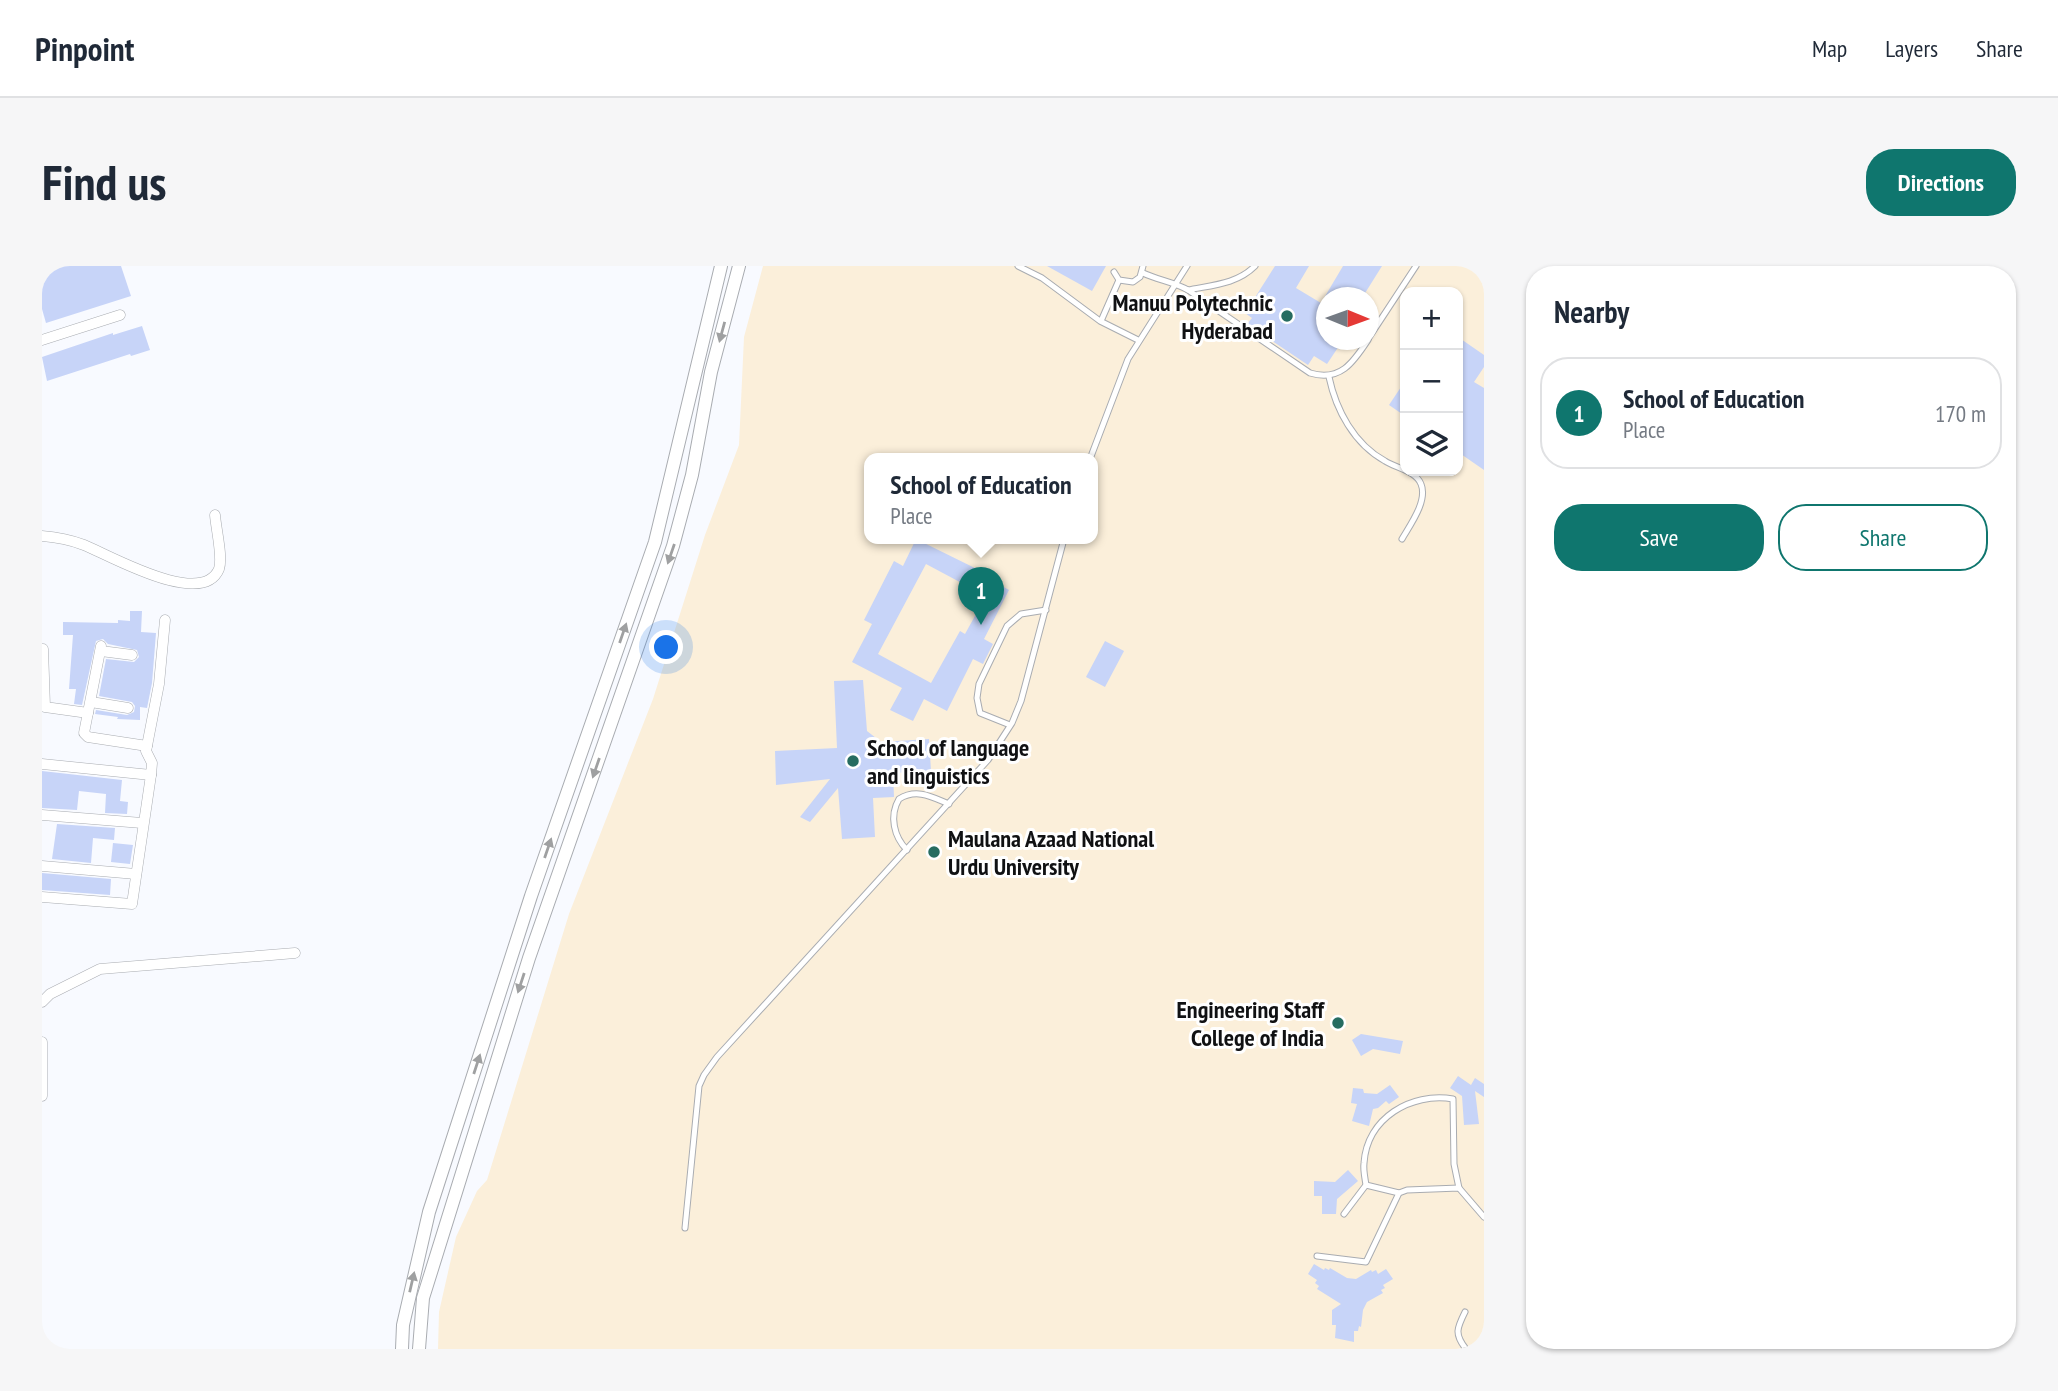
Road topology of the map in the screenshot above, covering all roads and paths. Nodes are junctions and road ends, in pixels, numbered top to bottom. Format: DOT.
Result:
graph roads {
  1 [pos="721,266"];
  2 [pos="739,266"];
  3 [pos="1018,266"];
  4 [pos="1187,266"];
  5 [pos="1255,266"];
  6 [pos="1416,266"];
  7 [pos="1143,270"];
  8 [pos="1114,272"];
  9 [pos="1119,280"];
  10 [pos="1176,283"];
  11 [pos="1188,290"];
  12 [pos="120,315"];
  13 [pos="1101,321"];
  14 [pos="1379,322"];
  15 [pos="42,340"];
  16 [pos="1138,340"];
  17 [pos="1361,350"];
  18 [pos="1329,377"];
  19 [pos="1092,453"];
  20 [pos="215,515"];
  21 [pos="42,536"];
  22 [pos="1402,539"];
  23 [pos="1064,544"];
  24 [pos="1046,610"];
  25 [pos="165,620"];
  26 [pos="43,649"];
  27 [pos="132,655"];
  28 [pos="91,702"];
  29 [pos="128,708"];
  30 [pos="88,713"];
  31 [pos="1010,725"];
  32 [pos="147,746"];
  33 [pos="42,764"];
  34 [pos="150,775"];
  35 [pos="949,804"];
  36 [pos="42,815"];
  37 [pos="142,823"];
  38 [pos="907,850"];
  39 [pos="42,866"];
  40 [pos="136,874"];
  41 [pos="42,897"];
  42 [pos="295,953"];
  43 [pos="42,1002"];
  44 [pos="42,1042"];
  45 [pos="42,1097"];
  46 [pos="1366,1185"];
  47 [pos="1459,1188"];
  48 [pos="1399,1193"];
  49 [pos="1344,1214"];
  50 [pos="1484,1217"];
  51 [pos="685,1228"];
  52 [pos="1317,1256"];
  53 [pos="1465,1312"];
  54 [pos="402,1349"];
  55 [pos="419,1349"];
  56 [pos="1466,1349"];
  54 -- 1 [label="street, one-way"];
  2 -- 55 [label="street, one-way"];
  3 -- 13 [label="lane"];
  4 -- 10 [label="lane"];
  5 -- 11 [label="lane"];
  6 -- 14 [label="lane"];
  7 -- 9 [label="lane"];
  7 -- 10 [label="lane"];
  8 -- 9 [label="lane"];
  9 -- 13 [label="lane"];
  10 -- 11 [label="lane"];
  10 -- 16 [label="lane"];
  11 -- 18 [label="lane"];
  12 -- 15 [label="street"];
  13 -- 16 [label="lane"];
  16 -- 19 [label="lane"];
  17 -- 18 [label="lane"];
  18 -- 22 [label="lane"];
  20 -- 21 [label="street"];
  23 -- 24 [label="lane"];
  24 -- 31 [label="lane"];
  24 -- 31 [label="lane"];
  25 -- 32 [label="street"];
  26 -- 30 [label="street"];
  27 -- 28 [label="street"];
  28 -- 29 [label="street"];
  28 -- 30 [label="street"];
  30 -- 32 [label="street"];
  31 -- 35 [label="lane"];
  32 -- 34 [label="street"];
  33 -- 34 [label="street"];
  34 -- 37 [label="street"];
  35 -- 38 [label="lane"];
  35 -- 38 [label="lane"];
  36 -- 37 [label="street"];
  37 -- 40 [label="street"];
  38 -- 51 [label="lane"];
  39 -- 40 [label="street"];
  40 -- 41 [label="street"];
  42 -- 43 [label="street"];
  44 -- 45 [label="street"];
  46 -- 47 [label="lane"];
  46 -- 48 [label="lane"];
  46 -- 49 [label="lane"];
  47 -- 48 [label="lane"];
  47 -- 50 [label="lane"];
  48 -- 52 [label="lane"];
  53 -- 56 [label="lane"];
}
